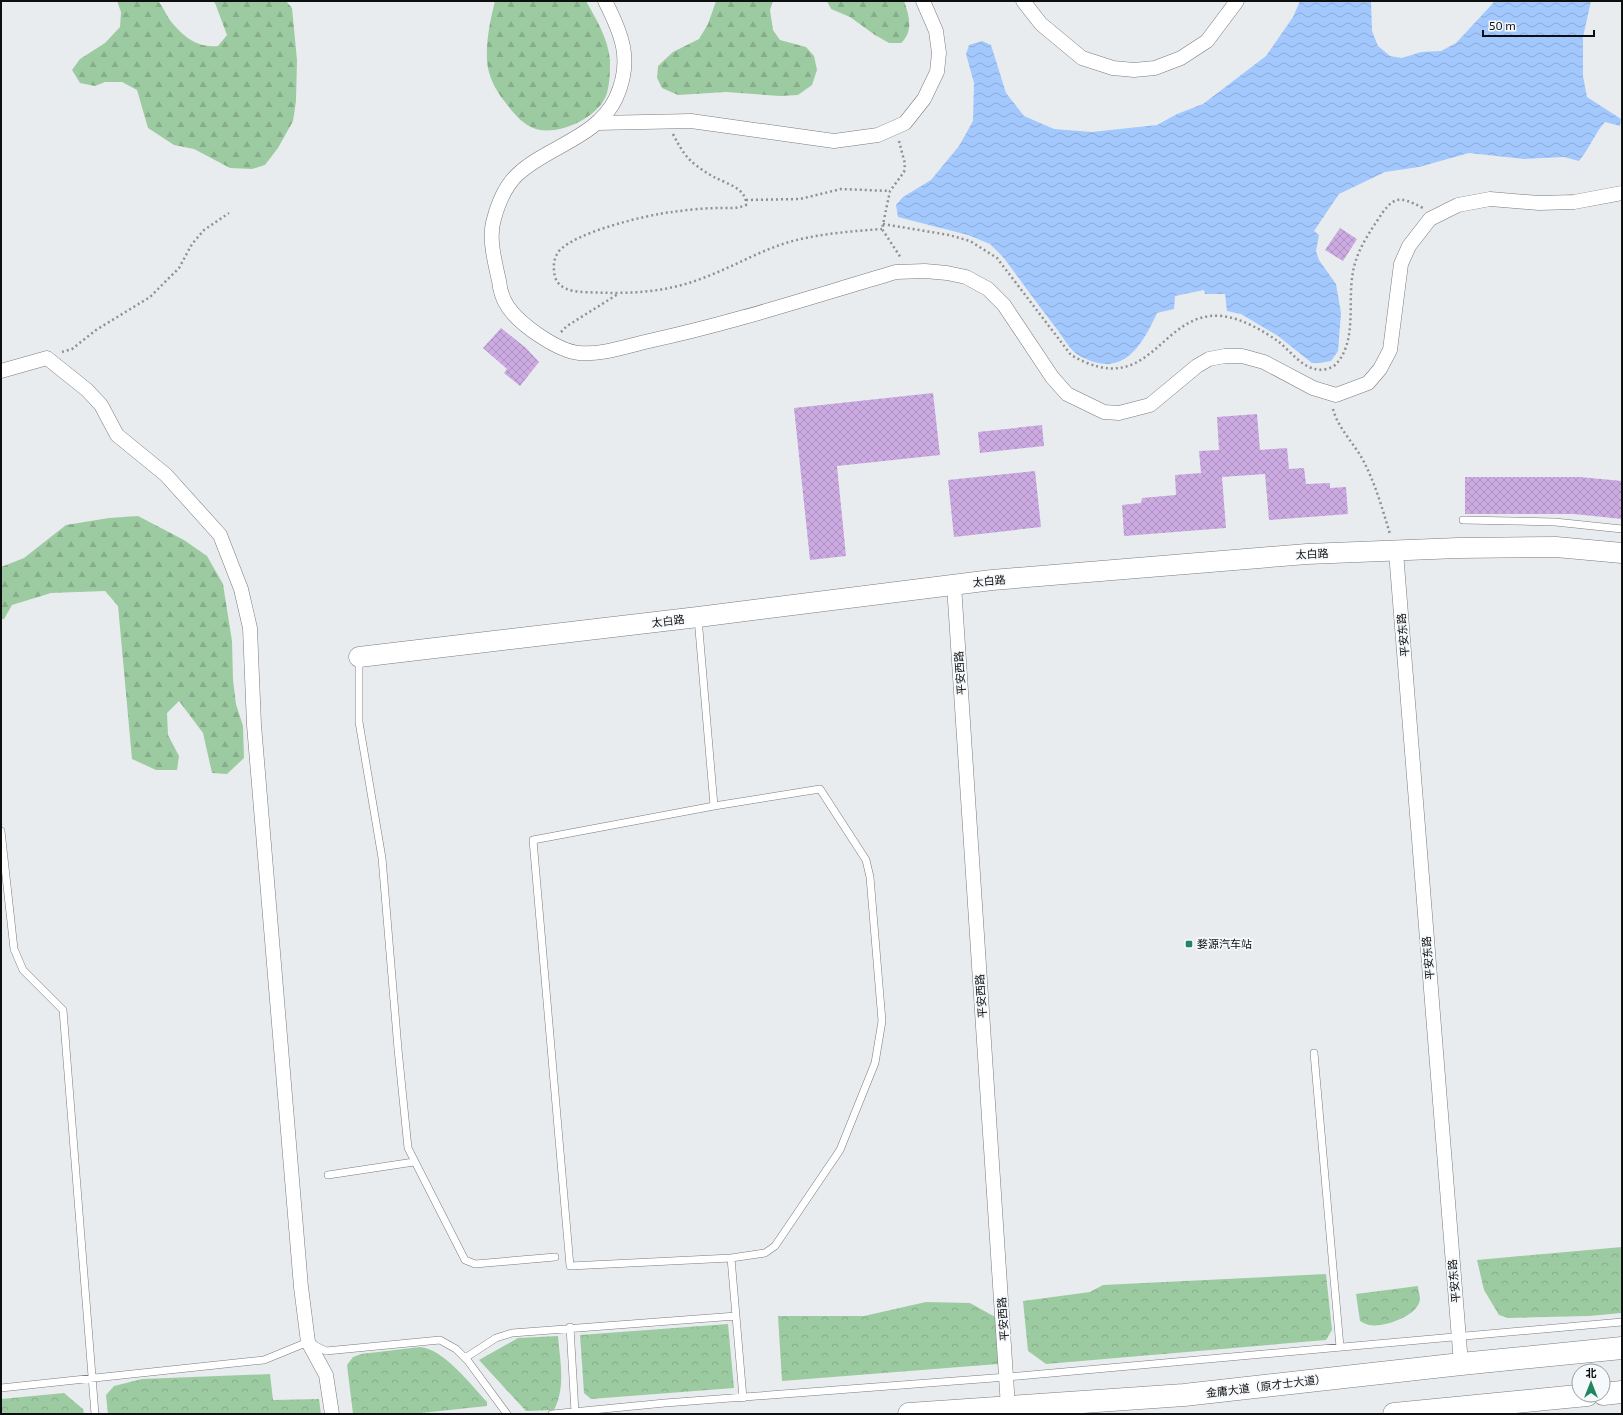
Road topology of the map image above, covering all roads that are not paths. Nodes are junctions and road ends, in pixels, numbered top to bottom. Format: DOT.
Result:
graph roads {
  1 [pos="605,1"];
  2 [pos="923,1"];
  3 [pos="1023,1"];
  4 [pos="1237,1"];
  5 [pos="597,123"];
  6 [pos="1622,194"];
  7 [pos="1,371"];
  8 [pos="1463,520"];
  9 [pos="1622,529"];
  10 [pos="1396,552"];
  11 [pos="1622,553"];
  12 [pos="954,585"];
  13 [pos="698,617"];
  14 [pos="360,657"];
  15 [pos="714,806"];
  16 [pos="1,831"];
  17 [pos="1314,1053"];
  18 [pos="414,1162"];
  19 [pos="328,1175"];
  20 [pos="555,1257"];
  21 [pos="731,1258"];
  22 [pos="736,1316"];
  23 [pos="1622,1322"];
  24 [pos="570,1327"];
  25 [pos="1458,1336"];
  26 [pos="308,1342"];
  27 [pos="1340,1347"];
  28 [pos="1622,1348"];
  29 [pos="465,1358"];
  30 [pos="1461,1364"];
  31 [pos="1006,1377"];
  32 [pos="93,1379"];
  33 [pos="1,1388"];
  34 [pos="1622,1392"];
  35 [pos="1611,1393"];
  36 [pos="743,1398"];
  37 [pos="1571,1398"];
  38 [pos="1008,1407"];
  39 [pos="1522,1408"];
  40 [pos="575,1412"];
  41 [pos="95,1414"];
  42 [pos="332,1414"];
  43 [pos="507,1414"];
  44 [pos="552,1414"];
  45 [pos="909,1414"];
  46 [pos="1394,1414"];
  1 -- 5 [label="street"];
  2 -- 5 [label="street"];
  3 -- 4 [label="street"];
  5 -- 6 [label="street"];
  7 -- 26 [label="street"];
  8 -- 9 [label="lane"];
  10 -- 11 [label="street, 太白路"];
  10 -- 12 [label="street, 太白路"];
  10 -- 25 [label="street, 平安东路"];
  12 -- 13 [label="street, 太白路"];
  12 -- 31 [label="street, 平安西路"];
  13 -- 14 [label="street, 太白路"];
  13 -- 15 [label="lane"];
  14 -- 18 [label="lane"];
  15 -- 21 [label="lane"];
  15 -- 21 [label="lane"];
  16 -- 32 [label="lane"];
  17 -- 27 [label="lane"];
  18 -- 19 [label="lane"];
  18 -- 20 [label="lane"];
  21 -- 22 [label="lane"];
  22 -- 24 [label="lane"];
  22 -- 36 [label="lane"];
  23 -- 25 [label="lane"];
  24 -- 29 [label="lane"];
  24 -- 40 [label="lane"];
  25 -- 27 [label="lane"];
  25 -- 30 [label="street, 平安东路"];
  26 -- 29 [label="lane"];
  26 -- 32 [label="lane"];
  26 -- 42 [label="street"];
  27 -- 31 [label="lane"];
  28 -- 30 [label="main road, 金庸大道（原才士大道）"];
  29 -- 43 [label="lane"];
  30 -- 38 [label="main road, 金庸大道（原才士大道）"];
  31 -- 36 [label="lane"];
  31 -- 38 [label="street, 平安西路"];
  32 -- 33 [label="lane"];
  32 -- 41 [label="lane"];
  34 -- 35 [label="main road"];
  36 -- 40 [label="lane"];
  37 -- 39 [label="main road"];
  38 -- 45 [label="main road, 金庸大道（原才士大道）"];
  39 -- 46 [label="main road"];
  40 -- 44 [label="lane"];
}
